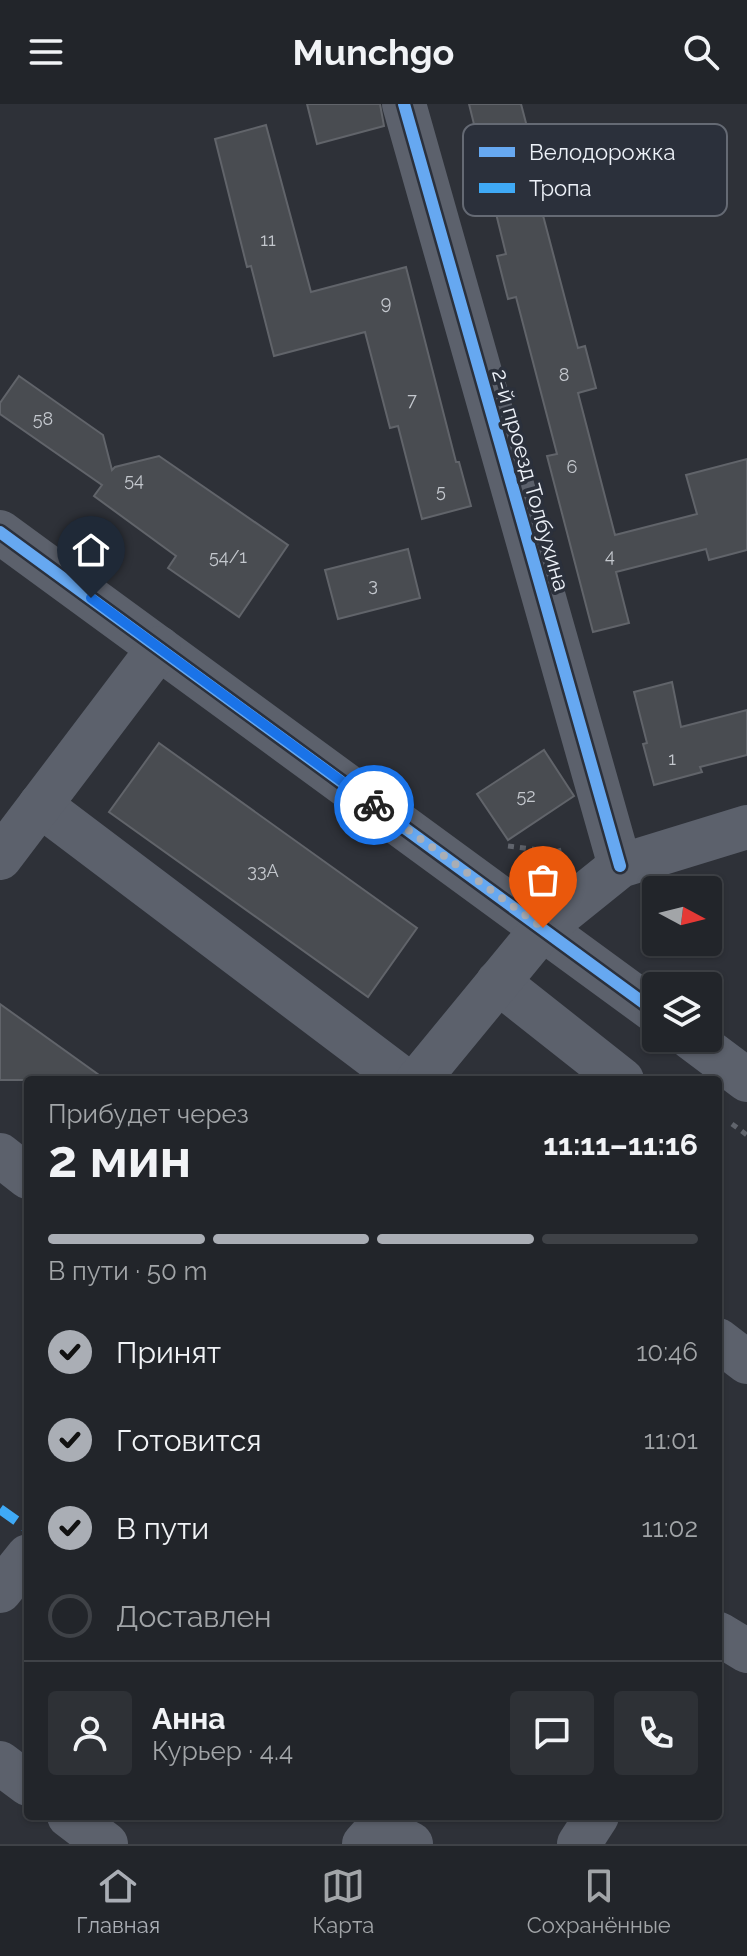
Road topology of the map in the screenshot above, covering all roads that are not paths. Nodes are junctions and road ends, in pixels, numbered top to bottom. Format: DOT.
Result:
graph roads {
  1 [pos="404,104"];
  2 [pos="0,532"];
  3 [pos="159,648"];
  4 [pos="40,805"];
  5 [pos="747,827"];
  6 [pos="0,858"];
  7 [pos="620,866"];
  8 [pos="543,928"];
  9 [pos="498,982"];
  10 [pos="642,1002"];
  11 [pos="710,1052"];
  12 [pos="399,1076"];
  13 [pos="421,1076"];
  14 [pos="617,1076"];
  15 [pos="747,1080"];
  16 [pos="0,1155"];
  17 [pos="24,1174"];
  18 [pos="722,1343"];
  19 [pos="747,1362"];
  20 [pos="24,1561"];
  21 [pos="0,1591"];
  22 [pos="722,1636"];
  23 [pos="747,1651"];
  24 [pos="0,1763"];
  25 [pos="24,1781"];
  26 [pos="74,1820"];
  27 [pos="594,1820"];
  28 [pos="106,1844"];
  29 [pos="364,1844"];
  30 [pos="411,1844"];
  31 [pos="579,1844"];
  1 -- 7 [label="street, 2-й проезд Толбухина"];
  2 -- 3 [label="street"];
  3 -- 4 [label="street"];
  3 -- 8 [label="street"];
  4 -- 6 [label="street"];
  4 -- 12 [label="street"];
  5 -- 7 [label="street"];
  7 -- 8 [label="street"];
  8 -- 9 [label="street"];
  8 -- 10 [label="street"];
  9 -- 13 [label="street"];
  9 -- 14 [label="street"];
  11 -- 15 [label="street"];
  16 -- 17 [label="street"];
  18 -- 19 [label="street"];
  20 -- 21 [label="street"];
  22 -- 23 [label="street"];
  24 -- 25 [label="street"];
  26 -- 28 [label="street"];
  27 -- 31 [label="street"];
  29 -- 30 [label="street"];
}
